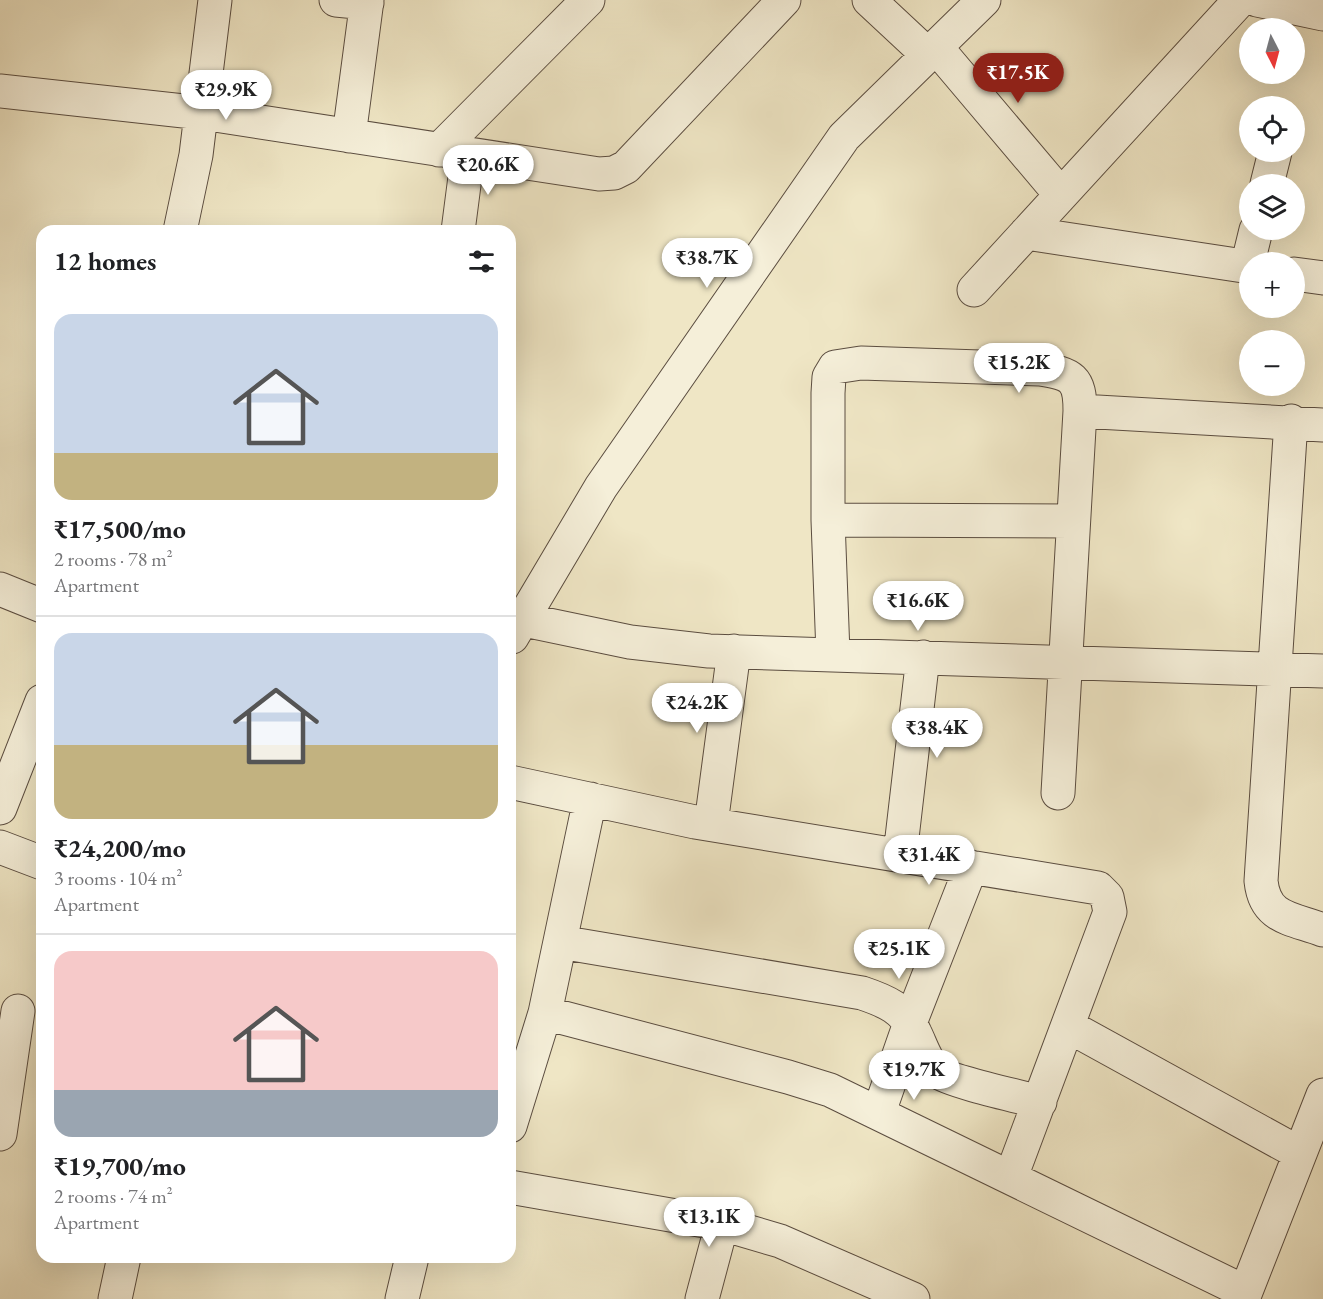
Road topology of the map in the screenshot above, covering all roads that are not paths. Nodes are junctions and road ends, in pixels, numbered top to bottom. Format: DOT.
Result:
graph roads {
  1 [pos="215,0"];
  2 [pos="588,0"];
  3 [pos="784,0"];
  4 [pos="869,0"];
  5 [pos="984,0"];
  6 [pos="1240,0"];
  7 [pos="1257,0"];
  8 [pos="357,1"];
  9 [pos="1323,14"];
  10 [pos="932,51"];
  11 [pos="0,90"];
  12 [pos="202,113"];
  13 [pos="349,136"];
  14 [pos="453,152"];
  15 [pos="1061,195"];
  16 [pos="181,225"];
  17 [pos="458,225"];
  18 [pos="1026,233"];
  19 [pos="1239,266"];
  20 [pos="1305,276"];
  21 [pos="1323,278"];
  22 [pos="974,290"];
  23 [pos="1080,411"];
  24 [pos="1291,422"];
  25 [pos="1323,425"];
  26 [pos="828,520"];
  27 [pos="1072,521"];
  28 [pos="0,589"];
  29 [pos="36,604"];
  30 [pos="516,623"];
  31 [pos="516,626"];
  32 [pos="734,651"];
  33 [pos="833,654"];
  34 [pos="923,657"];
  35 [pos="1067,662"];
  36 [pos="1276,669"];
  37 [pos="1323,671"];
  38 [pos="36,716"];
  39 [pos="516,783"];
  40 [pos="1058,793"];
  41 [pos="590,799"];
  42 [pos="0,808"];
  43 [pos="711,824"];
  44 [pos="0,847"];
  45 [pos="900,855"];
  46 [pos="36,861"];
  47 [pos="971,867"];
  48 [pos="1323,930"];
  49 [pos="560,942"];
  50 [pos="20,1011"];
  51 [pos="545,1013"];
  52 [pos="910,1023"];
  53 [pos="1068,1026"];
  54 [pos="1323,1095"];
  55 [pos="1040,1102"];
  56 [pos="516,1107"];
  57 [pos="879,1112"];
  58 [pos="0,1134"];
  59 [pos="1299,1153"];
  60 [pos="1011,1177"];
  61 [pos="516,1187"];
  62 [pos="722,1224"];
  63 [pos="124,1263"];
  64 [pos="411,1263"];
  65 [pos="1244,1296"];
  66 [pos="121,1298"];
  67 [pos="402,1299"];
  68 [pos="702,1299"];
  69 [pos="913,1299"];
  1 -- 12 [label="street"];
  2 -- 14 [label="street"];
  3 -- 14 [label="street"];
  4 -- 10 [label="street"];
  5 -- 10 [label="street"];
  6 -- 15 [label="street"];
  7 -- 9 [label="street"];
  8 -- 13 [label="street"];
  10 -- 15 [label="street"];
  10 -- 30 [label="street"];
  11 -- 12 [label="street"];
  12 -- 13 [label="street"];
  12 -- 16 [label="street"];
  13 -- 14 [label="street"];
  14 -- 17 [label="street"];
  15 -- 18 [label="street"];
  18 -- 19 [label="street"];
  18 -- 22 [label="street"];
  20 -- 21 [label="street"];
  23 -- 24 [label="street"];
  23 -- 26 [label="street"];
  23 -- 27 [label="street"];
  24 -- 25 [label="street"];
  24 -- 36 [label="street"];
  26 -- 27 [label="street"];
  26 -- 33 [label="street"];
  27 -- 35 [label="street"];
  28 -- 29 [label="street"];
  31 -- 32 [label="street"];
  32 -- 33 [label="street"];
  32 -- 43 [label="street"];
  33 -- 34 [label="street"];
  34 -- 35 [label="street"];
  34 -- 45 [label="street"];
  35 -- 36 [label="street"];
  35 -- 40 [label="street"];
  36 -- 37 [label="street"];
  36 -- 48 [label="street"];
  38 -- 42 [label="street"];
  39 -- 41 [label="street"];
  41 -- 43 [label="street"];
  41 -- 49 [label="street"];
  43 -- 45 [label="street"];
  44 -- 46 [label="street"];
  45 -- 47 [label="street"];
  47 -- 52 [label="street"];
  47 -- 53 [label="street"];
  49 -- 51 [label="street"];
  49 -- 52 [label="street"];
  50 -- 58 [label="street"];
  51 -- 56 [label="street"];
  51 -- 57 [label="street"];
  52 -- 55 [label="street"];
  52 -- 57 [label="street"];
  53 -- 55 [label="street"];
  53 -- 59 [label="street"];
  54 -- 59 [label="street"];
  55 -- 60 [label="street"];
  57 -- 60 [label="street"];
  59 -- 65 [label="street"];
  60 -- 65 [label="street"];
  61 -- 62 [label="street"];
  62 -- 68 [label="street"];
  62 -- 69 [label="street"];
  63 -- 66 [label="street"];
  64 -- 67 [label="street"];
}
